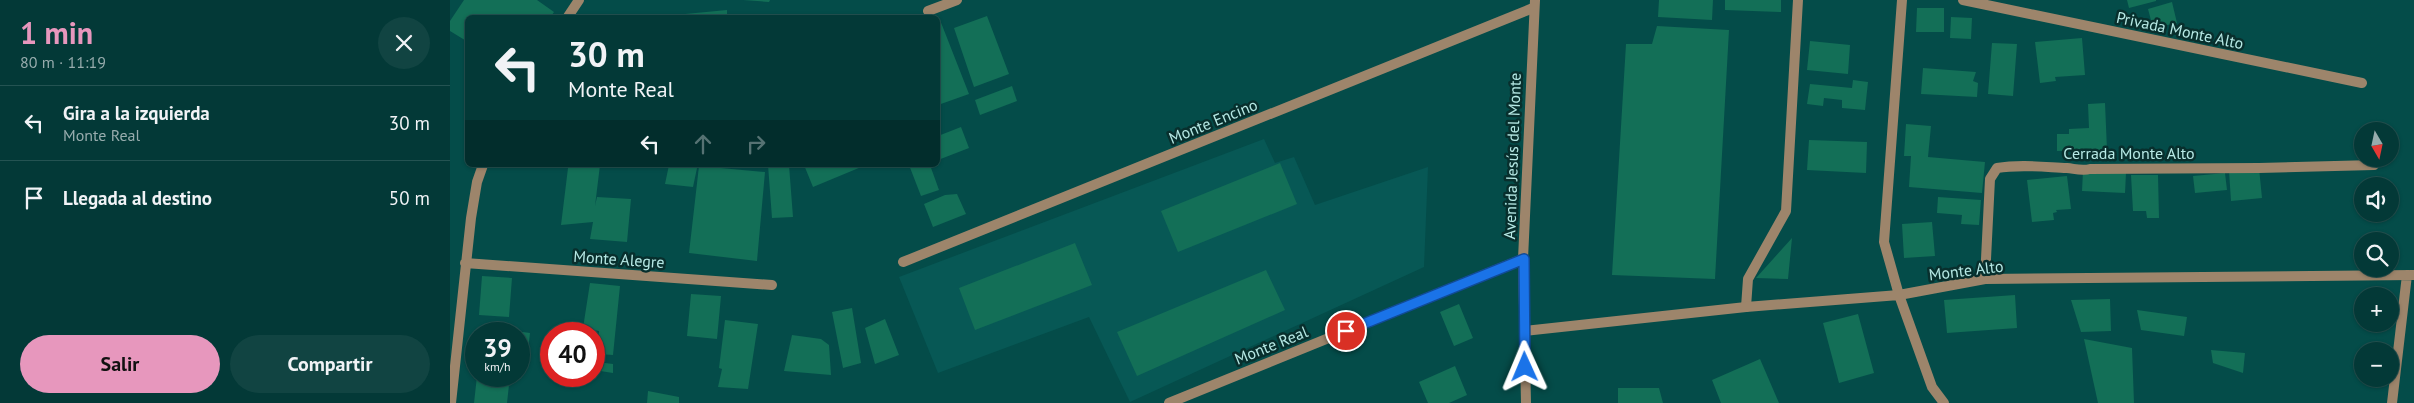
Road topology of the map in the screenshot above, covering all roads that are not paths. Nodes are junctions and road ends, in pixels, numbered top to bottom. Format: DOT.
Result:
graph roads {
  1 [pos="579,0"];
  2 [pos="956,0"];
  3 [pos="1798,0"];
  4 [pos="1902,0"];
  5 [pos="1963,0"];
  6 [pos="1534,4"];
  7 [pos="928,10"];
  8 [pos="569,15"];
  9 [pos="2362,83"];
  10 [pos="2354,166"];
  11 [pos="482,167"];
  12 [pos="1524,259"];
  13 [pos="903,262"];
  14 [pos="465,263"];
  15 [pos="2410,276"];
  16 [pos="1986,279"];
  17 [pos="772,285"];
  18 [pos="1899,295"];
  19 [pos="1746,307"];
  20 [pos="1524,332"];
  21 [pos="450,403"];
  22 [pos="1169,403"];
  23 [pos="1526,403"];
  24 [pos="1944,403"];
  25 [pos="2392,403"];
  1 -- 8 [label="street"];
  2 -- 7 [label="street"];
  3 -- 19 [label="street"];
  4 -- 18 [label="street"];
  5 -- 9 [label="street, Privada Monte Alto"];
  6 -- 12 [label="street, Avenida Jesús del Monte"];
  6 -- 13 [label="street, Monte Encino"];
  10 -- 16 [label="street, Cerrada Monte Alto"];
  11 -- 14 [label="street"];
  12 -- 20 [label="street, Avenida Jesús del Monte"];
  12 -- 22 [label="street, Monte Real"];
  14 -- 17 [label="street, Monte Alegre"];
  14 -- 21 [label="street"];
  15 -- 16 [label="street, Monte Alto"];
  15 -- 25 [label="street"];
  16 -- 18 [label="street, Monte Alto"];
  18 -- 19 [label="street, Monte Alto"];
  18 -- 24 [label="street"];
  19 -- 20 [label="street, Monte Alto"];
  20 -- 23 [label="street, Avenida Jesús del Monte"];
}
